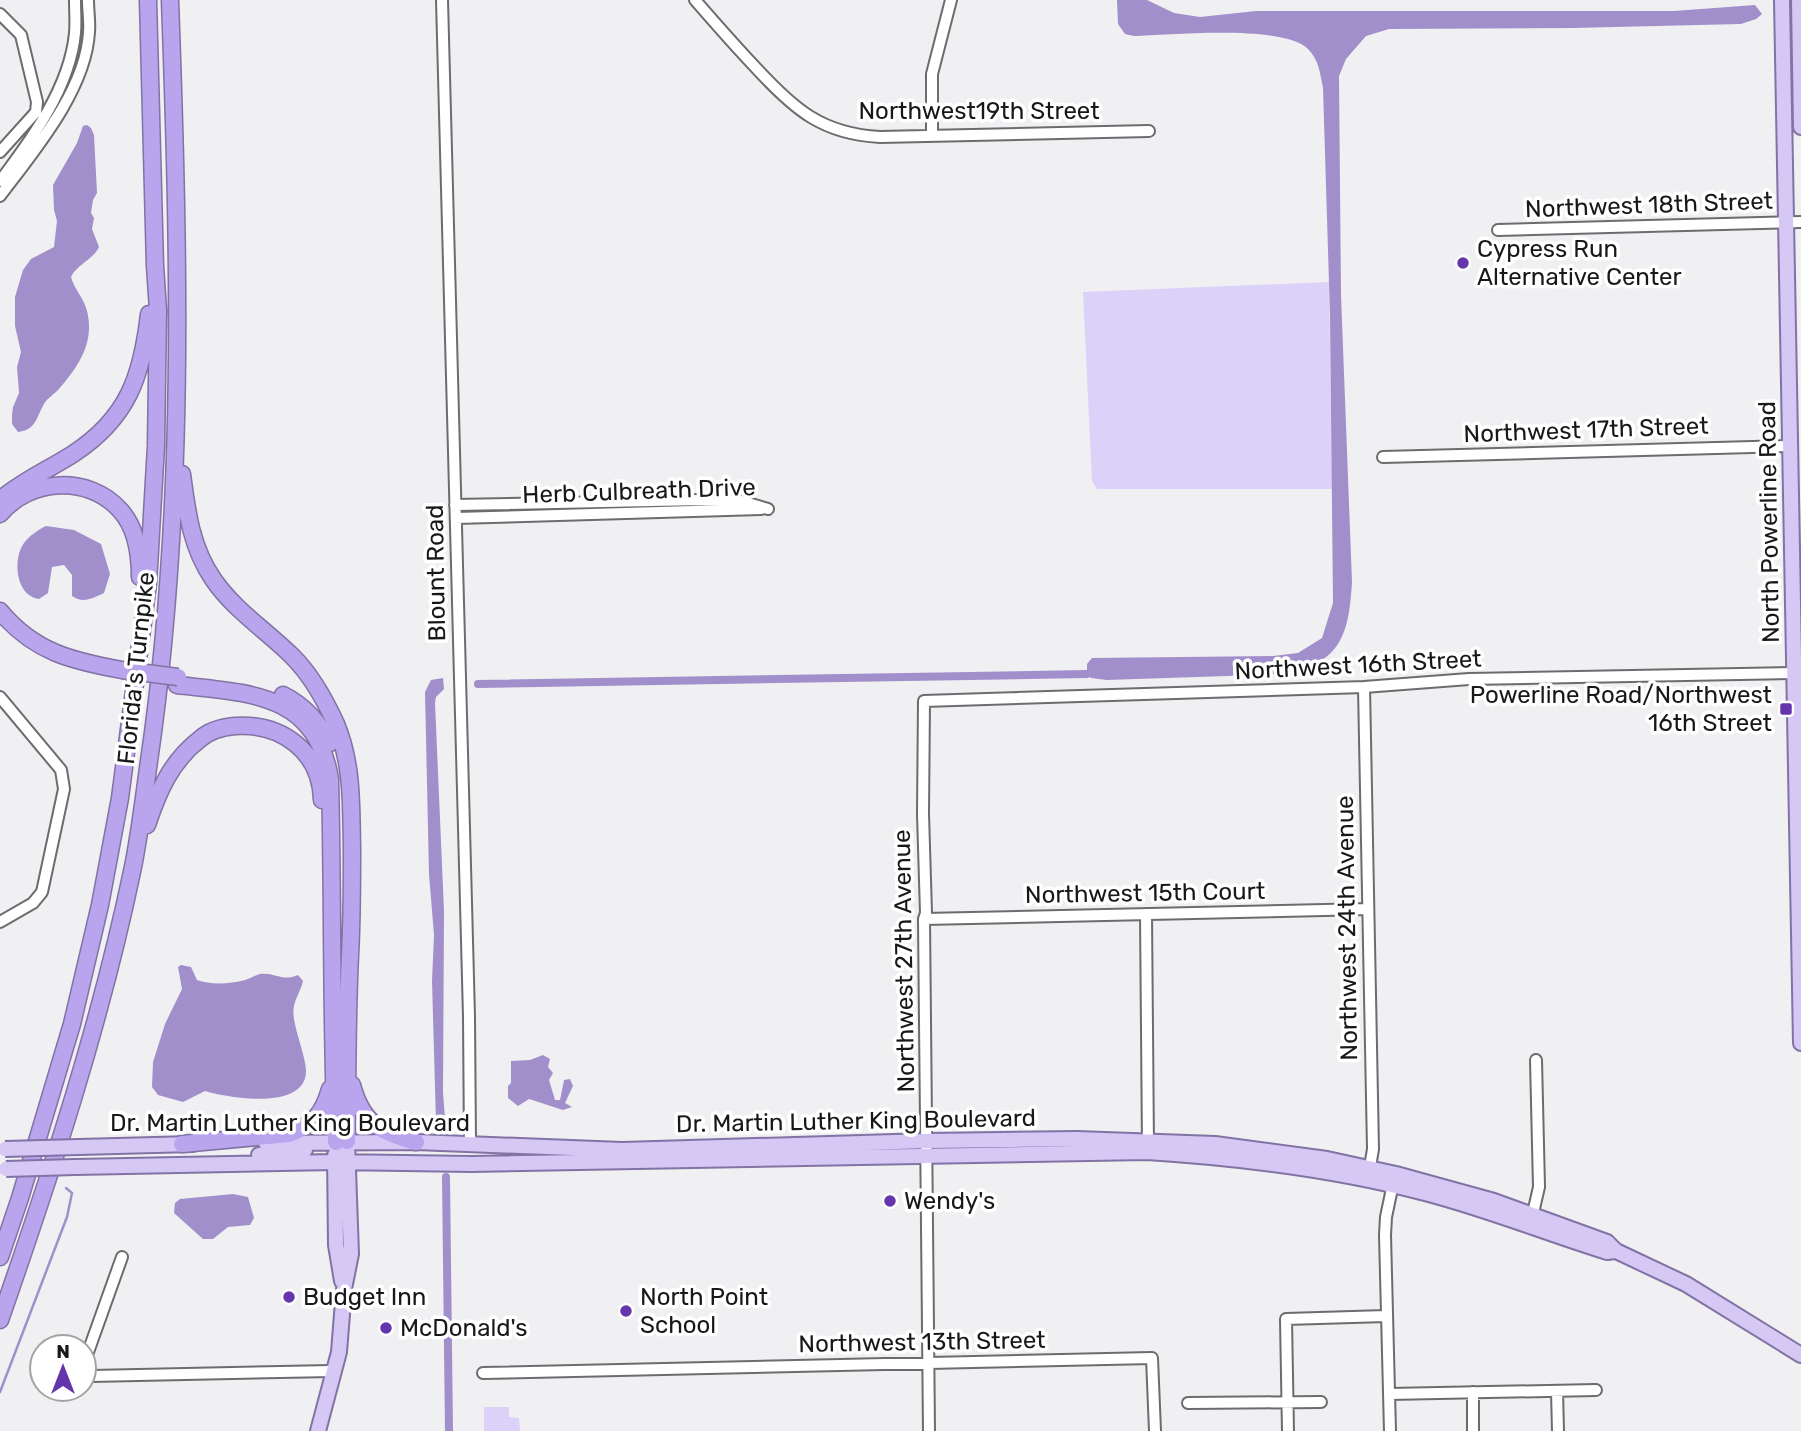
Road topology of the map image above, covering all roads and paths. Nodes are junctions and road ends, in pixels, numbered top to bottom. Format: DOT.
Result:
graph roads {
  1 [pos="75,0"];
  2 [pos="88,0"];
  3 [pos="148,0"];
  4 [pos="170,0"];
  5 [pos="442,0"];
  6 [pos="695,0"];
  7 [pos="951,0"];
  8 [pos="1782,0"];
  9 [pos="1791,0"];
  10 [pos="1799,0"];
  11 [pos="0,14"];
  12 [pos="1800,44"];
  13 [pos="1801,127"];
  14 [pos="1149,131"];
  15 [pos="932,136"];
  16 [pos="13,139"];
  17 [pos="0,152"];
  18 [pos="27,153"];
  19 [pos="0,181"];
  20 [pos="0,196"];
  21 [pos="1801,222"];
  22 [pos="1786,223"];
  23 [pos="1497,230"];
  24 [pos="155,266"];
  25 [pos="176,416"];
  26 [pos="1798,448"];
  27 [pos="1382,457"];
  28 [pos="0,500"];
  29 [pos="455,505"];
  30 [pos="0,514"];
  31 [pos="456,518"];
  32 [pos="0,611"];
  33 [pos="0,627"];
  34 [pos="142,630"];
  35 [pos="1794,673"];
  36 [pos="122,674"];
  37 [pos="178,681"];
  38 [pos="1364,687"];
  39 [pos="0,698"];
  40 [pos="924,701"];
  41 [pos="134,864"];
  42 [pos="1368,909"];
  43 [pos="1146,914"];
  44 [pos="924,919"];
  45 [pos="0,922"];
  46 [pos="331,941"];
  47 [pos="350,956"];
  48 [pos="1801,1043"];
  49 [pos="1536,1060"];
  50 [pos="340,1073"];
  51 [pos="342,1141"];
  52 [pos="416,1142"];
  53 [pos="183,1144"];
  54 [pos="470,1145"];
  55 [pos="1148,1146"];
  56 [pos="928,1147"];
  57 [pos="2,1149"];
  58 [pos="696,1154"];
  59 [pos="342,1162"];
  60 [pos="206,1164"];
  61 [pos="1301,1167"];
  62 [pos="1370,1167"];
  63 [pos="3,1169"];
  64 [pos="1395,1179"];
  65 [pos="1533,1213"];
  66 [pos="1616,1251"];
  67 [pos="0,1257"];
  68 [pos="122,1257"];
  69 [pos="1386,1315"];
  70 [pos="0,1320"];
  71 [pos="1801,1355"];
  72 [pos="928,1362"];
  73 [pos="332,1371"];
  74 [pos="484,1373"];
  75 [pos="1596,1390"];
  76 [pos="1557,1391"];
  77 [pos="1473,1392"];
  78 [pos="1389,1394"];
  79 [pos="1321,1402"];
  80 [pos="1188,1403"];
  81 [pos="1287,1403"];
  82 [pos="318,1431"];
  83 [pos="929,1431"];
  84 [pos="1154,1431"];
  85 [pos="1288,1431"];
  86 [pos="1390,1431"];
  87 [pos="1473,1431"];
  88 [pos="1558,1431"];
  1 -- 18 [label="street"];
  2 -- 18 [label="street"];
  3 -- 24 [label="highway, Florida's Turnpike"];
  4 -- 25 [label="highway, Florida's Turnpike"];
  5 -- 29 [label="street, Blount Road"];
  6 -- 15 [label="street, Northwest19th Street"];
  7 -- 15 [label="street"];
  8 -- 22 [label="main road, North Powerline Road"];
  9 -- 12 [label="main road"];
  10 -- 12 [label="main road"];
  11 -- 16 [label="street"];
  12 -- 13 [label="main road"];
  14 -- 15 [label="street, Northwest19th Street"];
  16 -- 17 [label="street"];
  16 -- 18 [label="street"];
  18 -- 19 [label="street"];
  18 -- 20 [label="street"];
  21 -- 22 [label="street, Northwest 18th Street"];
  22 -- 23 [label="street, Northwest 18th Street"];
  22 -- 26 [label="main road, North Powerline Road"];
  24 -- 28 [label="highway"];
  24 -- 34 [label="highway, Florida's Turnpike"];
  25 -- 41 [label="highway, Florida's Turnpike"];
  25 -- 47 [label="highway"];
  26 -- 27 [label="street, Northwest 17th Street"];
  26 -- 35 [label="main road, North Powerline Road"];
  29 -- 31 [label="street, Blount Road"];
  29 -- 31 [label="street, Herb Culbreath Drive"];
  30 -- 34 [label="highway"];
  31 -- 54 [label="street, Blount Road"];
  32 -- 36 [label="highway"];
  33 -- 36 [label="highway"];
  34 -- 67 [label="highway, Florida's Turnpike"];
  35 -- 38 [label="street, Northwest 16th Street"];
  35 -- 48 [label="main road, North Powerline Road"];
  36 -- 37 [label="highway"];
  37 -- 46 [label="highway"];
  37 -- 47 [label="highway"];
  38 -- 40 [label="street, Northwest 16th Street"];
  38 -- 42 [label="street, Northwest 24th Avenue"];
  39 -- 45 [label="street"];
  40 -- 44 [label="street, Northwest 27th Avenue"];
  41 -- 46 [label="highway"];
  41 -- 70 [label="highway, Florida's Turnpike"];
  42 -- 43 [label="street, Northwest 15th Court"];
  42 -- 62 [label="street, Northwest 24th Avenue"];
  43 -- 44 [label="street, Northwest 15th Court"];
  43 -- 55 [label="street"];
  44 -- 56 [label="street, Northwest 27th Avenue"];
  46 -- 50 [label="highway"];
  47 -- 50 [label="highway"];
  49 -- 65 [label="street"];
  50 -- 51 [label="highway"];
  50 -- 52 [label="highway"];
  50 -- 53 [label="highway"];
  51 -- 52 [label="main road, Dr. Martin Luther King Boulevard"];
  51 -- 53 [label="main road, Dr. Martin Luther King Boulevard"];
  51 -- 59 [label="main road"];
  51 -- 60 [label="main road"];
  52 -- 54 [label="main road, Dr. Martin Luther King Boulevard"];
  53 -- 57 [label="main road, Dr. Martin Luther King Boulevard, bridge"];
  54 -- 58 [label="main road, Dr. Martin Luther King Boulevard"];
  55 -- 56 [label="main road, Dr. Martin Luther King Boulevard"];
  55 -- 61 [label="main road, Dr. Martin Luther King Boulevard"];
  55 -- 62 [label="main road, Dr. Martin Luther King Boulevard"];
  56 -- 58 [label="main road, Dr. Martin Luther King Boulevard"];
  56 -- 58 [label="main road, Dr. Martin Luther King Boulevard"];
  56 -- 72 [label="street, Northwest 27th Avenue"];
  58 -- 59 [label="main road, Dr. Martin Luther King Boulevard"];
  59 -- 60 [label="main road, Dr. Martin Luther King Boulevard"];
  59 -- 73 [label="main road"];
  60 -- 63 [label="main road, Dr. Martin Luther King Boulevard, bridge"];
  61 -- 62 [label="main road"];
  61 -- 64 [label="main road, Dr. Martin Luther King Boulevard"];
  62 -- 64 [label="main road, Dr. Martin Luther King Boulevard"];
  64 -- 65 [label="main road, Dr. Martin Luther King Boulevard"];
  64 -- 66 [label="main road, Dr. Martin Luther King Boulevard"];
  64 -- 69 [label="street"];
  65 -- 66 [label="main road, Dr. Martin Luther King Boulevard"];
  66 -- 71 [label="main road, Dr. Martin Luther King Boulevard"];
  68 -- 73 [label="street"];
  69 -- 78 [label="street"];
  69 -- 81 [label="street"];
  72 -- 74 [label="street, Northwest 13th Street"];
  72 -- 83 [label="street, Northwest 27th Avenue"];
  72 -- 84 [label="street, Northwest 13th Street"];
  73 -- 82 [label="main road"];
  75 -- 76 [label="street"];
  76 -- 77 [label="street"];
  76 -- 88 [label="street"];
  77 -- 78 [label="street"];
  77 -- 87 [label="street"];
  78 -- 86 [label="street"];
  79 -- 81 [label="street"];
  80 -- 81 [label="street"];
  81 -- 85 [label="street"];
}
